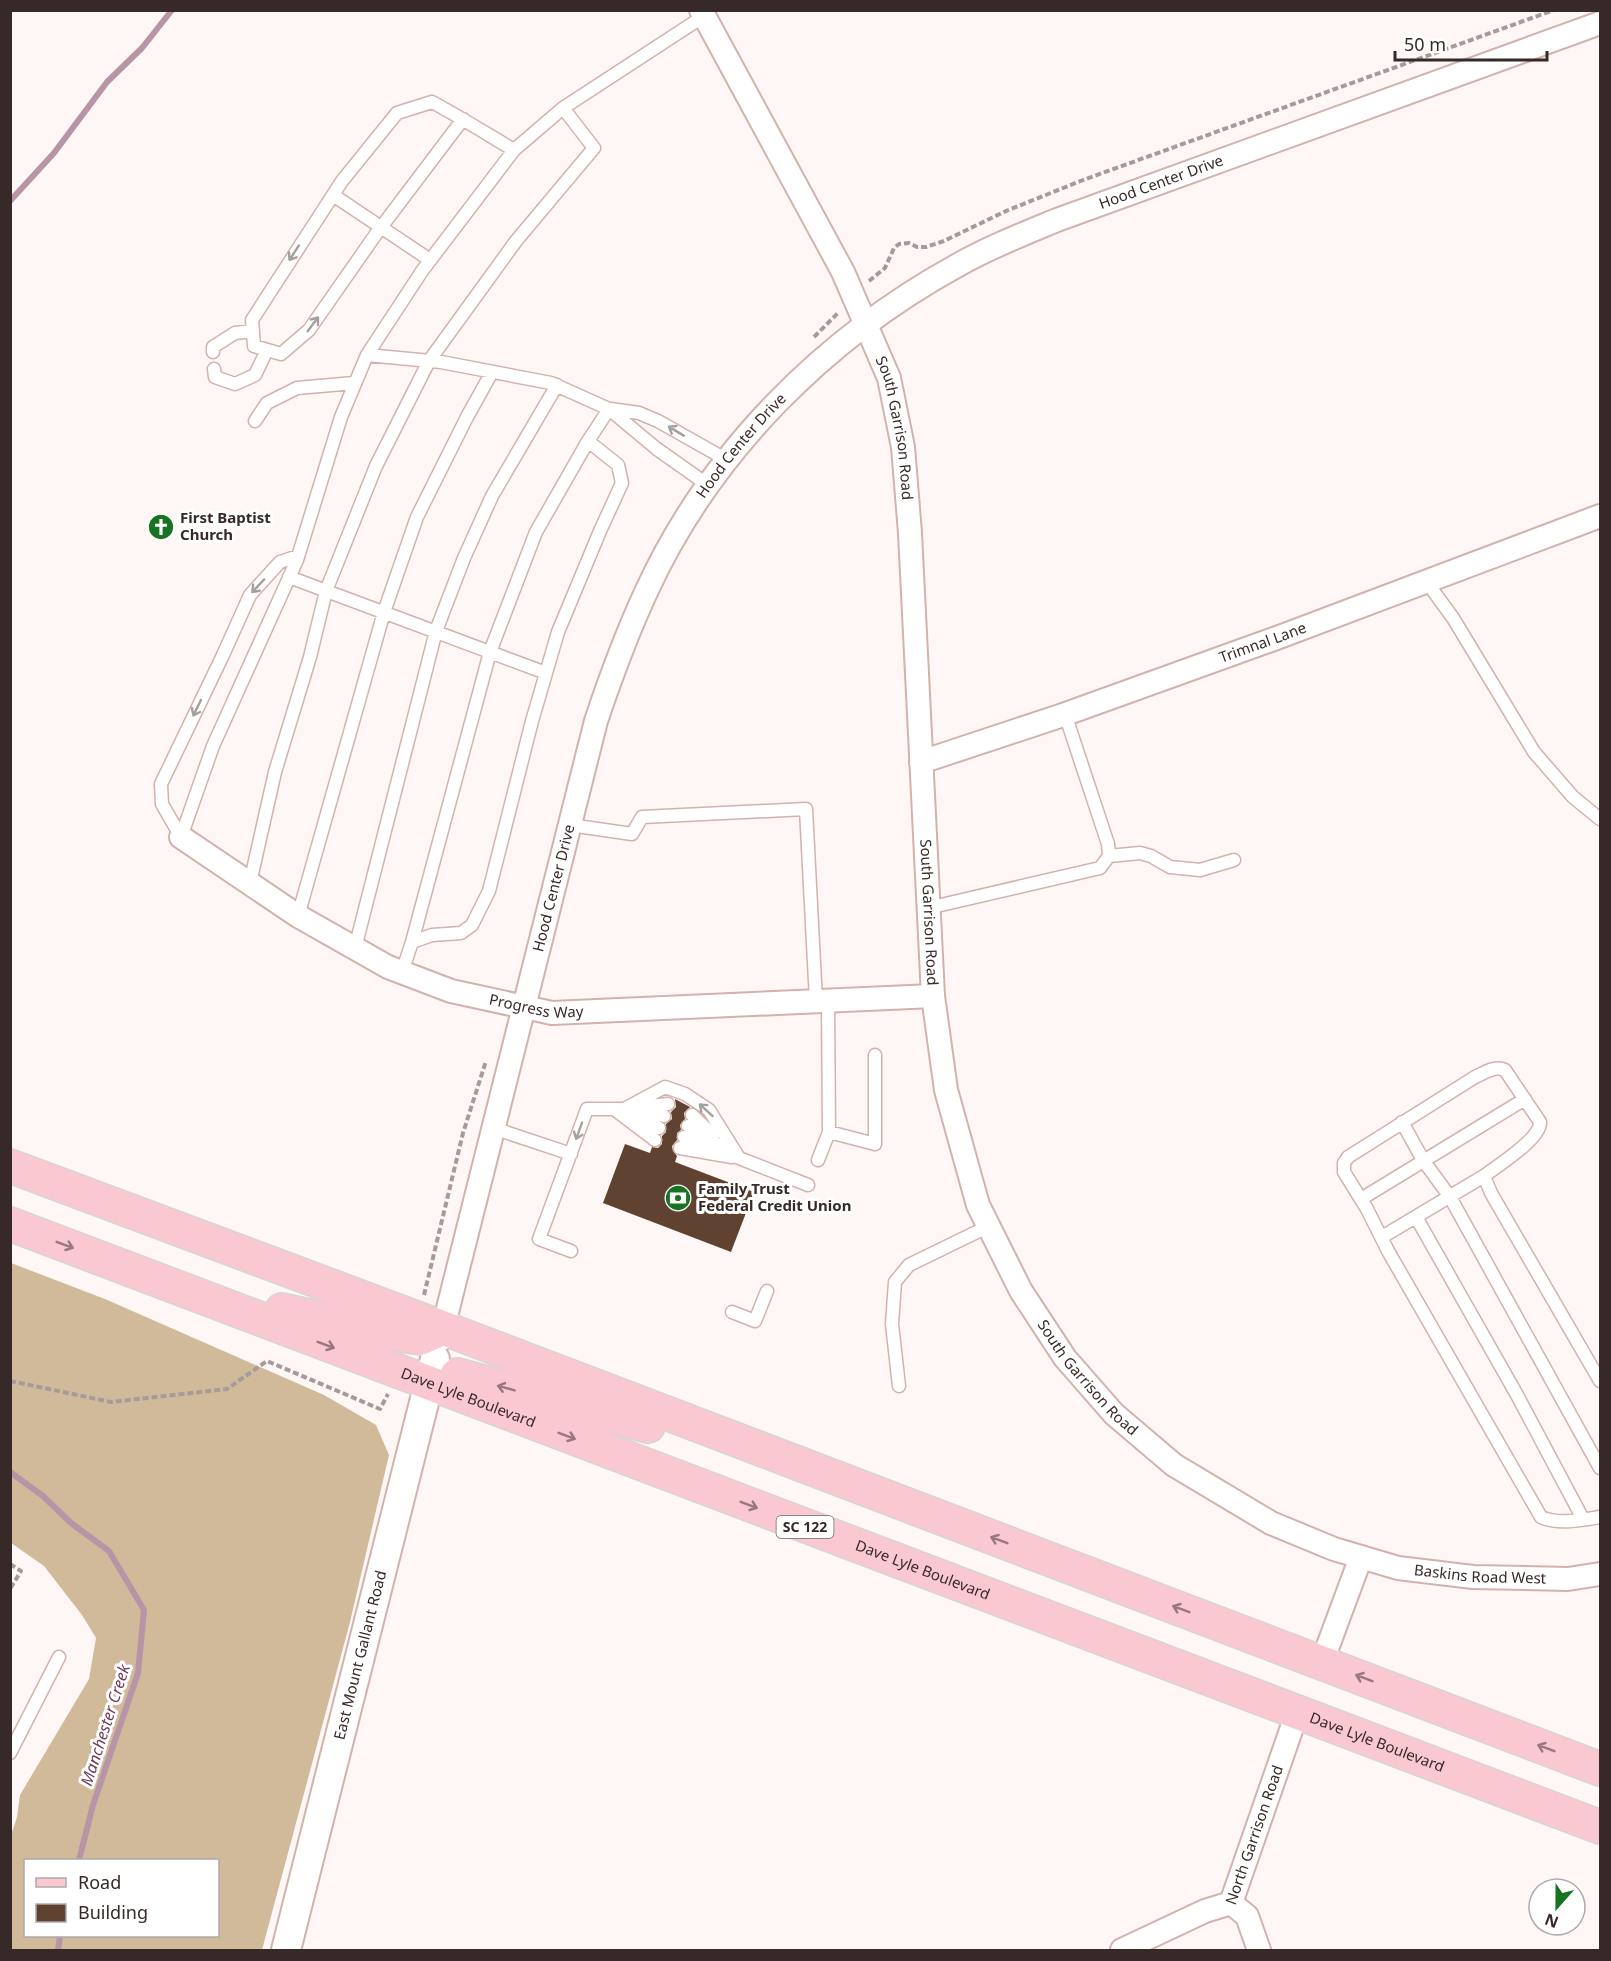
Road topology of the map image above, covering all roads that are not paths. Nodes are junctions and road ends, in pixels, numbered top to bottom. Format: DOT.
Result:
graph roads {
  1 [pos="703,13"];
  2 [pos="1600,23"];
  3 [pos="563,108"];
  4 [pos="464,119"];
  5 [pos="514,150"];
  6 [pos="330,199"];
  7 [pos="380,228"];
  8 [pos="430,260"];
  9 [pos="866,324"];
  10 [pos="253,331"];
  11 [pos="267,350"];
  12 [pos="213,352"];
  13 [pos="367,355"];
  14 [pos="429,361"];
  15 [pos="214,369"];
  16 [pos="492,372"];
  17 [pos="354,383"];
  18 [pos="557,385"];
  19 [pos="609,409"];
  20 [pos="255,422"];
  21 [pos="588,441"];
  22 [pos="728,460"];
  23 [pos="708,485"];
  24 [pos="1600,516"];
  25 [pos="298,556"];
  26 [pos="290,577"];
  27 [pos="1426,581"];
  28 [pos="326,591"];
  29 [pos="384,612"];
  30 [pos="436,632"];
  31 [pos="489,652"];
  32 [pos="546,673"];
  33 [pos="1065,714"];
  34 [pos="921,762"];
  35 [pos="1600,819"];
  36 [pos="570,825"];
  37 [pos="181,837"];
  38 [pos="1109,856"];
  39 [pos="1234,860"];
  40 [pos="250,883"];
  41 [pos="928,908"];
  42 [pos="298,915"];
  43 [pos="412,942"];
  44 [pos="355,948"];
  45 [pos="402,972"];
  46 [pos="933,996"];
  47 [pos="822,1001"];
  48 [pos="524,1007"];
  49 [pos="875,1055"];
  50 [pos="1525,1099"];
  51 [pos="668,1104"];
  52 [pos="620,1109"];
  53 [pos="1402,1122"];
  54 [pos="493,1128"];
  55 [pos="829,1132"];
  56 [pos="571,1154"];
  57 [pos="739,1158"];
  58 [pos="818,1160"];
  59 [pos="1423,1160"];
  60 [pos="10,1166"];
  61 [pos="1484,1176"];
  62 [pos="808,1185"];
  63 [pos="1450,1197"];
  64 [pos="1361,1199"];
  65 [pos="1416,1217"];
  66 [pos="10,1224"];
  67 [pos="989,1226"];
  68 [pos="1382,1238"];
  69 [pos="571,1251"];
  70 [pos="177,1288"];
  71 [pos="767,1291"];
  72 [pos="732,1312"];
  73 [pos="443,1328"];
  74 [pos="432,1372"];
  75 [pos="1600,1381"];
  76 [pos="899,1386"];
  77 [pos="1600,1468"];
  78 [pos="826,1474"];
  79 [pos="1600,1517"];
  80 [pos="1583,1519"];
  81 [pos="1361,1557"];
  82 [pos="1600,1574"];
  83 [pos="59,1657"];
  84 [pos="1322,1662"];
  85 [pos="1298,1713"];
  86 [pos="10,1754"];
  87 [pos="1600,1769"];
  88 [pos="1600,1827"];
  89 [pos="1231,1903"];
  90 [pos="286,1950"];
  91 [pos="1122,1950"];
  92 [pos="1260,1950"];
  1 -- 3 [label="lane"];
  1 -- 9 [label="street, South Garrison Road"];
  2 -- 9 [label="street, Hood Center Drive"];
  3 -- 5 [label="lane"];
  3 -- 14 [label="lane"];
  4 -- 5 [label="lane"];
  4 -- 6 [label="lane"];
  4 -- 7 [label="lane"];
  5 -- 8 [label="lane"];
  6 -- 7 [label="lane"];
  6 -- 10 [label="lane, one-way"];
  7 -- 8 [label="lane"];
  11 -- 7 [label="lane, one-way"];
  8 -- 13 [label="lane"];
  9 -- 22 [label="street, Hood Center Drive"];
  9 -- 34 [label="street, South Garrison Road"];
  10 -- 11 [label="lane"];
  10 -- 12 [label="lane"];
  11 -- 15 [label="lane"];
  13 -- 14 [label="lane"];
  13 -- 17 [label="lane"];
  14 -- 16 [label="lane"];
  14 -- 28 [label="lane"];
  16 -- 18 [label="lane"];
  16 -- 29 [label="lane"];
  17 -- 20 [label="lane"];
  17 -- 25 [label="lane"];
  18 -- 19 [label="lane"];
  18 -- 30 [label="lane"];
  19 -- 21 [label="lane"];
  22 -- 19 [label="lane, one-way"];
  19 -- 23 [label="lane"];
  21 -- 31 [label="lane"];
  21 -- 32 [label="lane"];
  22 -- 23 [label="street, Hood Center Drive"];
  23 -- 36 [label="street, Hood Center Drive"];
  24 -- 27 [label="street, Trimnal Lane"];
  25 -- 26 [label="lane"];
  25 -- 37 [label="lane, one-way"];
  26 -- 28 [label="lane"];
  26 -- 37 [label="lane"];
  27 -- 33 [label="street, Trimnal Lane"];
  27 -- 35 [label="lane"];
  28 -- 29 [label="lane"];
  28 -- 40 [label="lane"];
  29 -- 30 [label="lane"];
  29 -- 42 [label="lane"];
  30 -- 31 [label="lane"];
  30 -- 44 [label="lane"];
  31 -- 32 [label="lane"];
  31 -- 43 [label="lane"];
  32 -- 43 [label="lane"];
  33 -- 34 [label="street, Trimnal Lane"];
  33 -- 38 [label="lane"];
  34 -- 41 [label="street, South Garrison Road"];
  36 -- 47 [label="lane"];
  36 -- 48 [label="street, Hood Center Drive"];
  37 -- 40 [label="street, Progress Way"];
  38 -- 39 [label="lane"];
  38 -- 41 [label="lane"];
  40 -- 42 [label="street, Progress Way"];
  41 -- 46 [label="street, South Garrison Road"];
  42 -- 44 [label="street, Progress Way"];
  43 -- 45 [label="lane"];
  44 -- 45 [label="street, Progress Way"];
  45 -- 48 [label="street, Progress Way"];
  46 -- 47 [label="street, Progress Way"];
  46 -- 67 [label="street, South Garrison Road"];
  47 -- 48 [label="street, Progress Way"];
  47 -- 55 [label="lane"];
  48 -- 54 [label="street, Hood Center Drive"];
  49 -- 55 [label="lane"];
  50 -- 53 [label="lane"];
  50 -- 59 [label="lane"];
  50 -- 61 [label="lane"];
  51 -- 52 [label="lane"];
  52 -- 52 [label="lane"];
  52 -- 56 [label="lane, one-way"];
  57 -- 52 [label="lane, one-way"];
  53 -- 59 [label="lane"];
  53 -- 64 [label="lane"];
  54 -- 56 [label="lane"];
  54 -- 73 [label="street, Hood Center Drive"];
  55 -- 58 [label="lane"];
  56 -- 69 [label="lane"];
  57 -- 57 [label="lane"];
  57 -- 62 [label="lane"];
  59 -- 63 [label="lane"];
  59 -- 64 [label="lane"];
  60 -- 73 [label="main road"];
  61 -- 63 [label="lane"];
  61 -- 75 [label="lane"];
  63 -- 65 [label="lane"];
  63 -- 77 [label="lane"];
  64 -- 68 [label="lane"];
  65 -- 68 [label="lane"];
  65 -- 80 [label="lane"];
  66 -- 70 [label="main road, Dave Lyle Boulevard / SC 122, one-way"];
  67 -- 76 [label="lane"];
  67 -- 81 [label="street, South Garrison Road"];
  68 -- 80 [label="lane"];
  70 -- 73 [label="main road"];
  70 -- 74 [label="main road, Dave Lyle Boulevard / SC 122, one-way"];
  71 -- 72 [label="lane"];
  73 -- 74 [label="street, Hood Center Drive"];
  73 -- 78 [label="main road"];
  78 -- 74 [label="main road, one-way"];
  74 -- 85 [label="main road, Dave Lyle Boulevard / SC 122, one-way"];
  74 -- 90 [label="street, East Mount Gallant Road"];
  84 -- 78 [label="main road, one-way"];
  79 -- 80 [label="lane"];
  81 -- 82 [label="street, Baskins Road West"];
  81 -- 84 [label="street"];
  83 -- 86 [label="lane"];
  87 -- 84 [label="main road, one-way"];
  85 -- 88 [label="main road, Dave Lyle Boulevard / SC 122"];
  85 -- 89 [label="street, North Garrison Road"];
  89 -- 91 [label="street"];
  89 -- 92 [label="street, North Garrison Road"];
}
